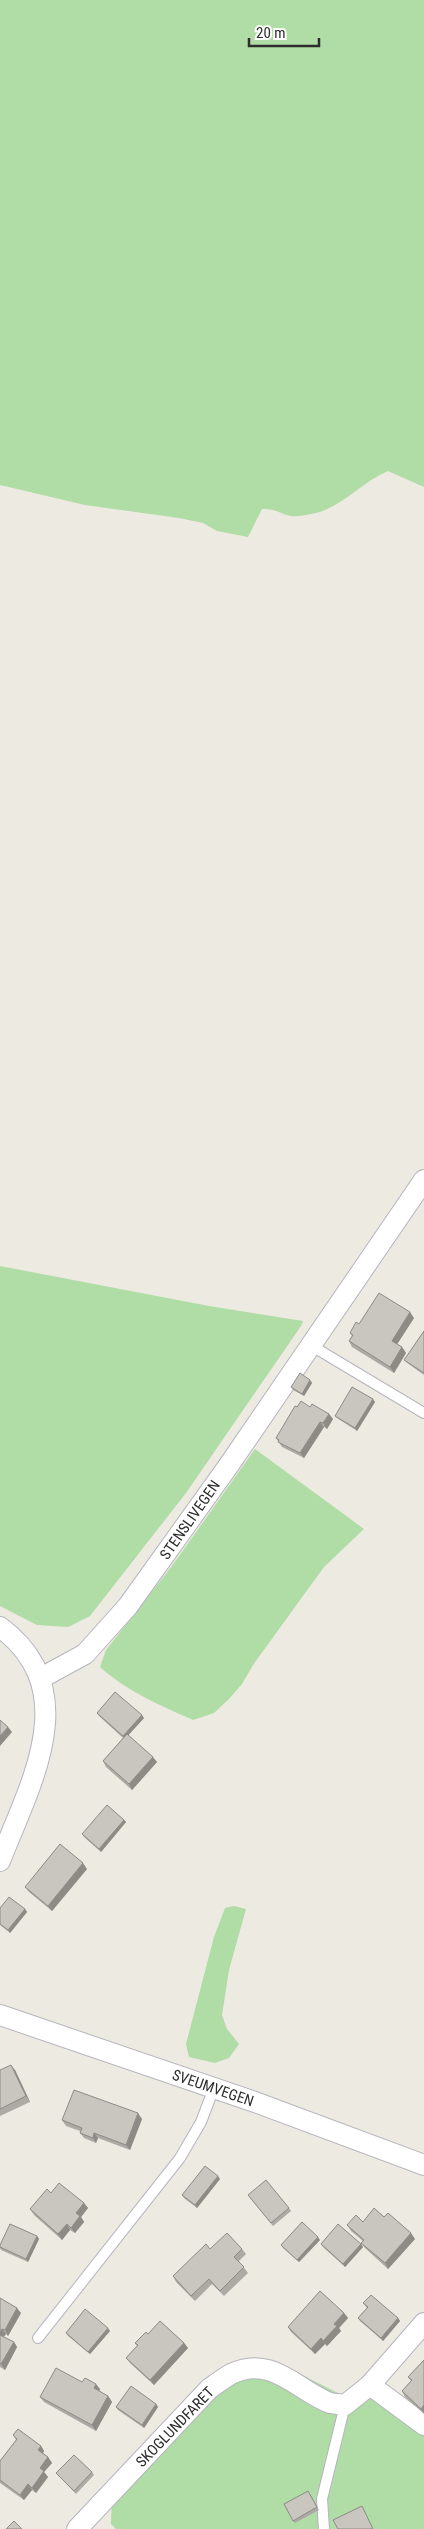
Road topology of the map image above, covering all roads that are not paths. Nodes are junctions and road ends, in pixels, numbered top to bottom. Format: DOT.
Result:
graph roads {
  1 [pos="424,1180"];
  2 [pos="312,1346"];
  3 [pos="424,1413"];
  4 [pos="0,1627"];
  5 [pos="41,1678"];
  6 [pos="0,1861"];
  7 [pos="0,2015"];
  8 [pos="214,2088"];
  9 [pos="424,2165"];
  10 [pos="424,2323"];
  11 [pos="38,2338"];
  12 [pos="370,2385"];
  13 [pos="346,2405"];
  14 [pos="424,2424"];
  15 [pos="77,2529"];
  16 [pos="324,2529"];
  1 -- 2 [label="street, STENSLIVEGEN"];
  2 -- 3 [label="lane"];
  2 -- 5 [label="street, STENSLIVEGEN"];
  4 -- 5 [label="street"];
  5 -- 6 [label="street"];
  7 -- 8 [label="street, SVEUMVEGEN"];
  8 -- 9 [label="street, SVEUMVEGEN"];
  8 -- 11 [label="lane"];
  10 -- 12 [label="street"];
  12 -- 13 [label="street"];
  12 -- 14 [label="street"];
  13 -- 15 [label="street, SKOGLUNDFARET"];
  13 -- 16 [label="lane"];
}
